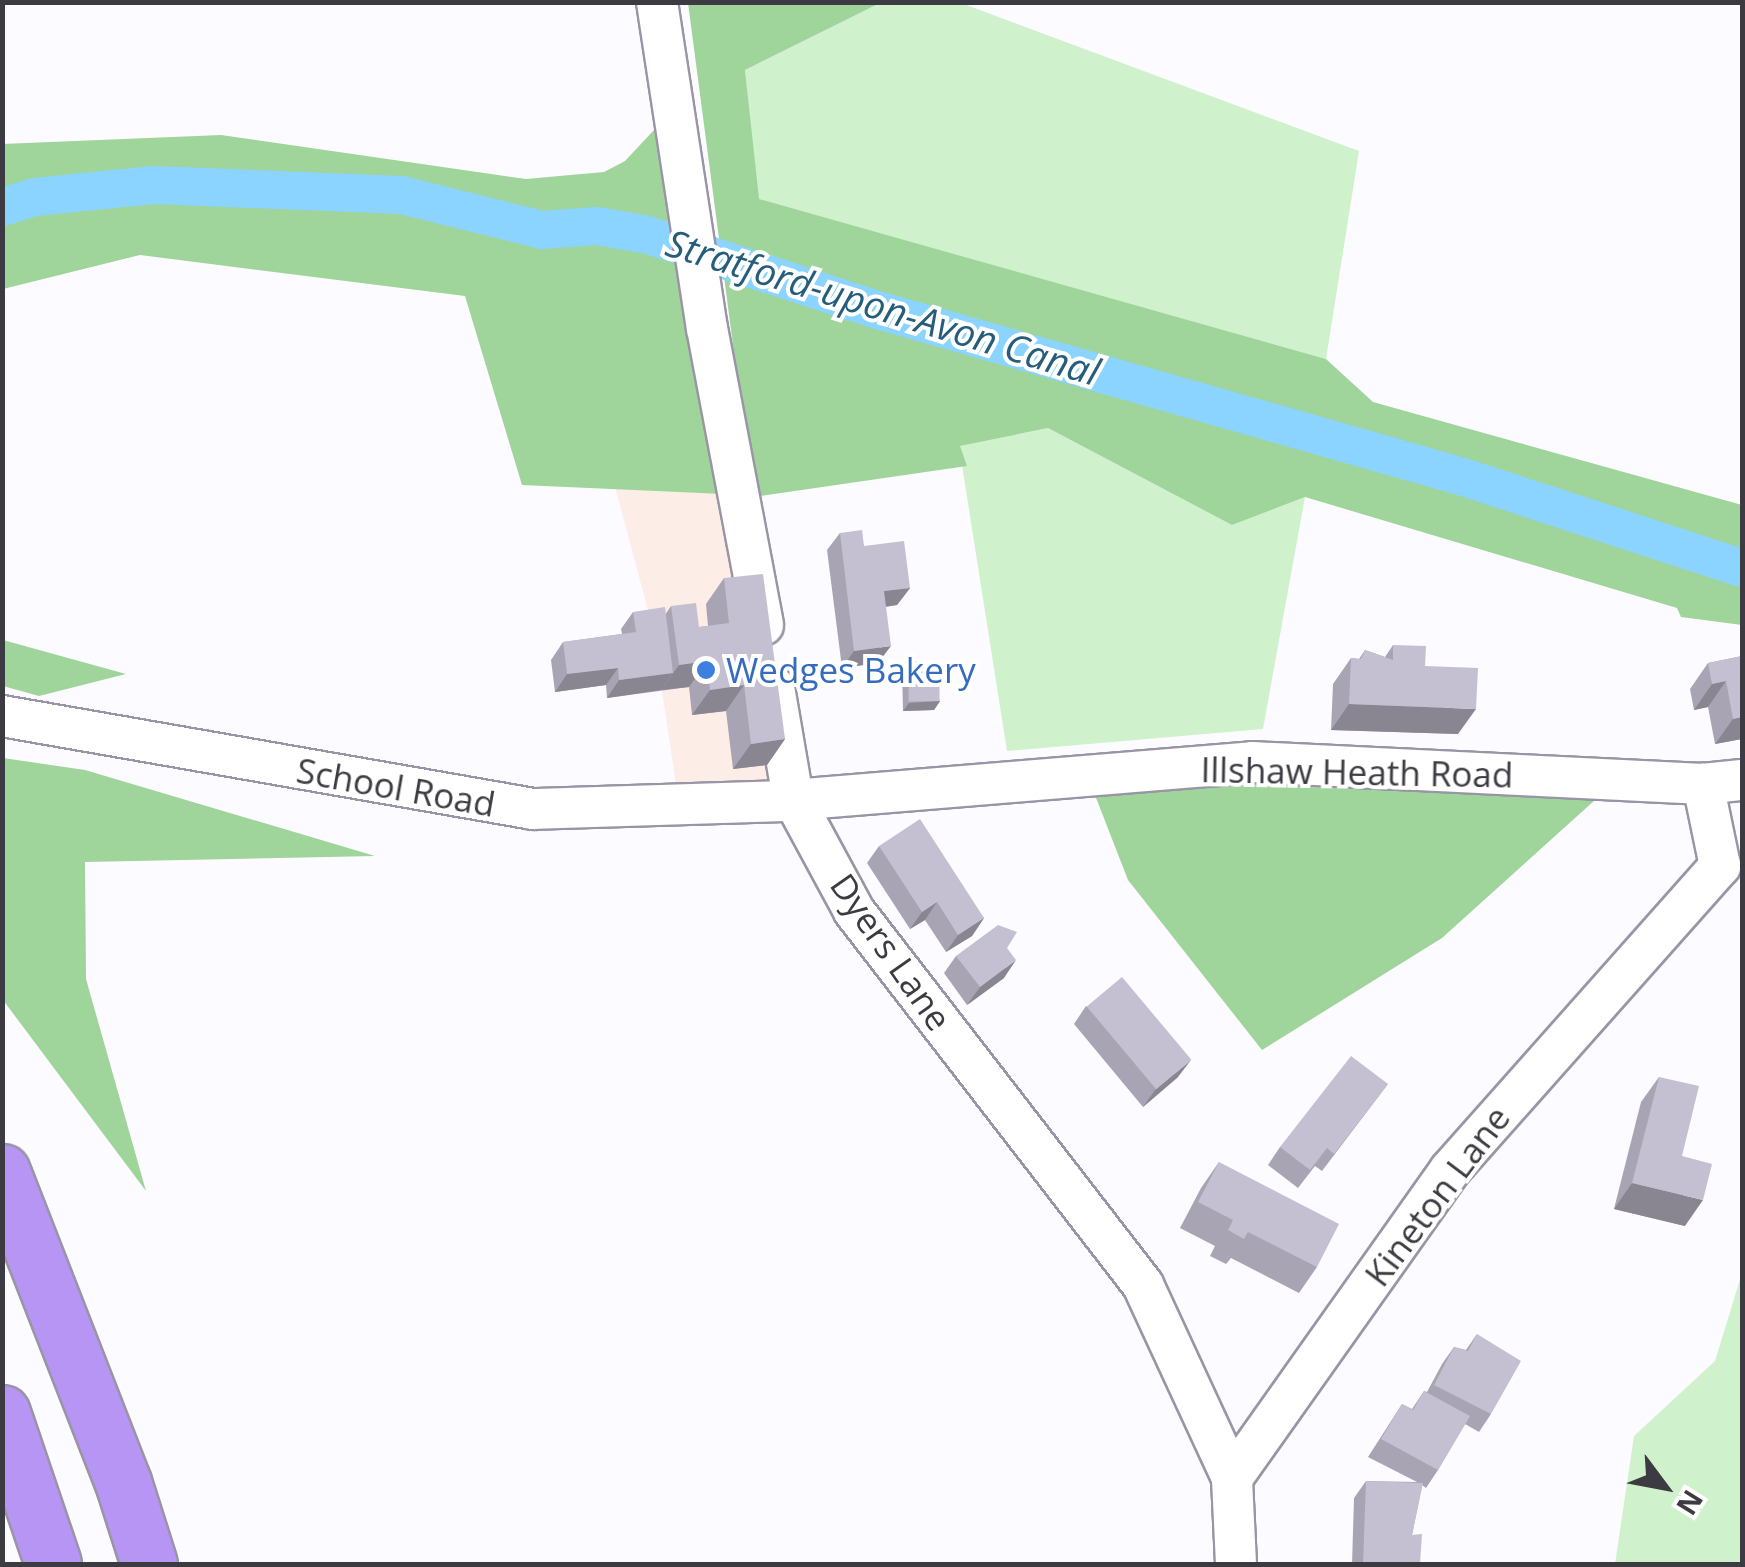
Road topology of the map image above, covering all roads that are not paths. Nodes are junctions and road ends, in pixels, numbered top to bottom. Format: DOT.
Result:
graph roads {
  1 [pos="656,2"];
  2 [pos="2,716"];
  3 [pos="1723,782"];
  4 [pos="793,798"];
  5 [pos="1731,855"];
  6 [pos="2,1172"];
  7 [pos="2,1413"];
  8 [pos="1232,1478"];
  9 [pos="53,1564"];
  10 [pos="149,1564"];
  11 [pos="1236,1564"];
  1 -- 4 [label="street, Dyers Lane"];
  2 -- 4 [label="street, School Road"];
  3 -- 4 [label="street, Illshaw Heath Road"];
  3 -- 5 [label="street, Kineton Lane"];
  4 -- 8 [label="street, Dyers Lane"];
  5 -- 8 [label="street, Kineton Lane"];
  6 -- 10 [label="highway"];
  7 -- 9 [label="highway"];
  8 -- 11 [label="street"];
}
